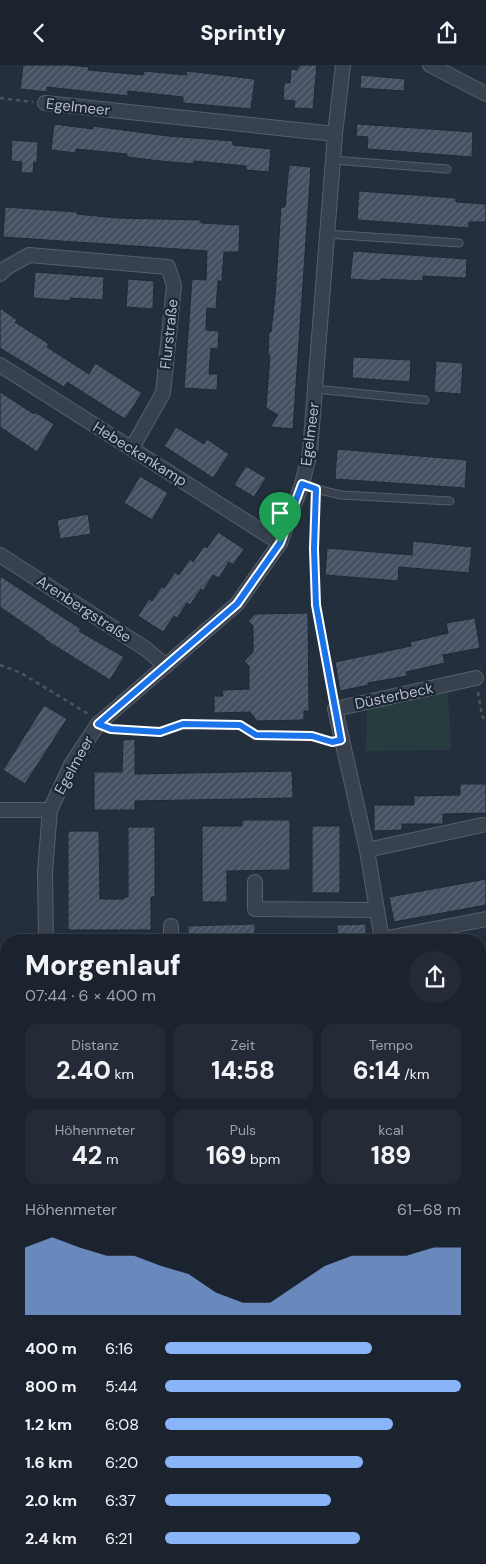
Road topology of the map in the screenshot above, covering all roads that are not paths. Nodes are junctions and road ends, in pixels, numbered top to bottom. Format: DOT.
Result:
graph roads {
  1 [pos="343,65"];
  2 [pos="430,65"];
  3 [pos="486,94"];
  4 [pos="45,103"];
  5 [pos="335,134"];
  6 [pos="333,160"];
  7 [pos="447,169"];
  8 [pos="327,234"];
  9 [pos="459,243"];
  10 [pos="0,274"];
  11 [pos="0,365"];
  12 [pos="315,389"];
  13 [pos="425,400"];
  14 [pos="132,448"];
  15 [pos="302,484"];
  16 [pos="450,501"];
  17 [pos="280,543"];
  18 [pos="0,555"];
  19 [pos="166,665"];
  20 [pos="476,678"];
  21 [pos="0,810"];
  22 [pos="50,810"];
  23 [pos="482,825"];
  24 [pos="367,849"];
  25 [pos="255,881"];
  26 [pos="377,910"];
  27 [pos="486,919"];
  28 [pos="46,934"];
  29 [pos="381,934"];
  30 [pos="408,934"];
  1 -- 5 [label="street, Egelmeer"];
  2 -- 3 [label="street"];
  4 -- 5 [label="street, Egelmeer"];
  5 -- 6 [label="street, Egelmeer"];
  6 -- 7 [label="lane"];
  6 -- 8 [label="street, Egelmeer"];
  8 -- 9 [label="lane"];
  8 -- 12 [label="street, Egelmeer"];
  10 -- 14 [label="street, Flurstraße"];
  11 -- 14 [label="street, Hebeckenkamp"];
  12 -- 13 [label="lane"];
  12 -- 15 [label="street, Egelmeer"];
  14 -- 17 [label="street, Hebeckenkamp"];
  15 -- 16 [label="lane"];
  15 -- 17 [label="street, Egelmeer"];
  17 -- 19 [label="street, Egelmeer"];
  18 -- 19 [label="street, Arenbergstraße"];
  19 -- 22 [label="street, Egelmeer"];
  20 -- 24 [label="street, Düsterbeck"];
  21 -- 22 [label="street"];
  22 -- 28 [label="street, Egelmeer"];
  23 -- 24 [label="street"];
  24 -- 26 [label="street, Düsterbeck"];
  25 -- 26 [label="street"];
  26 -- 29 [label="street, Düsterbeck"];
  27 -- 30 [label="street, Düsterbeck"];
}
